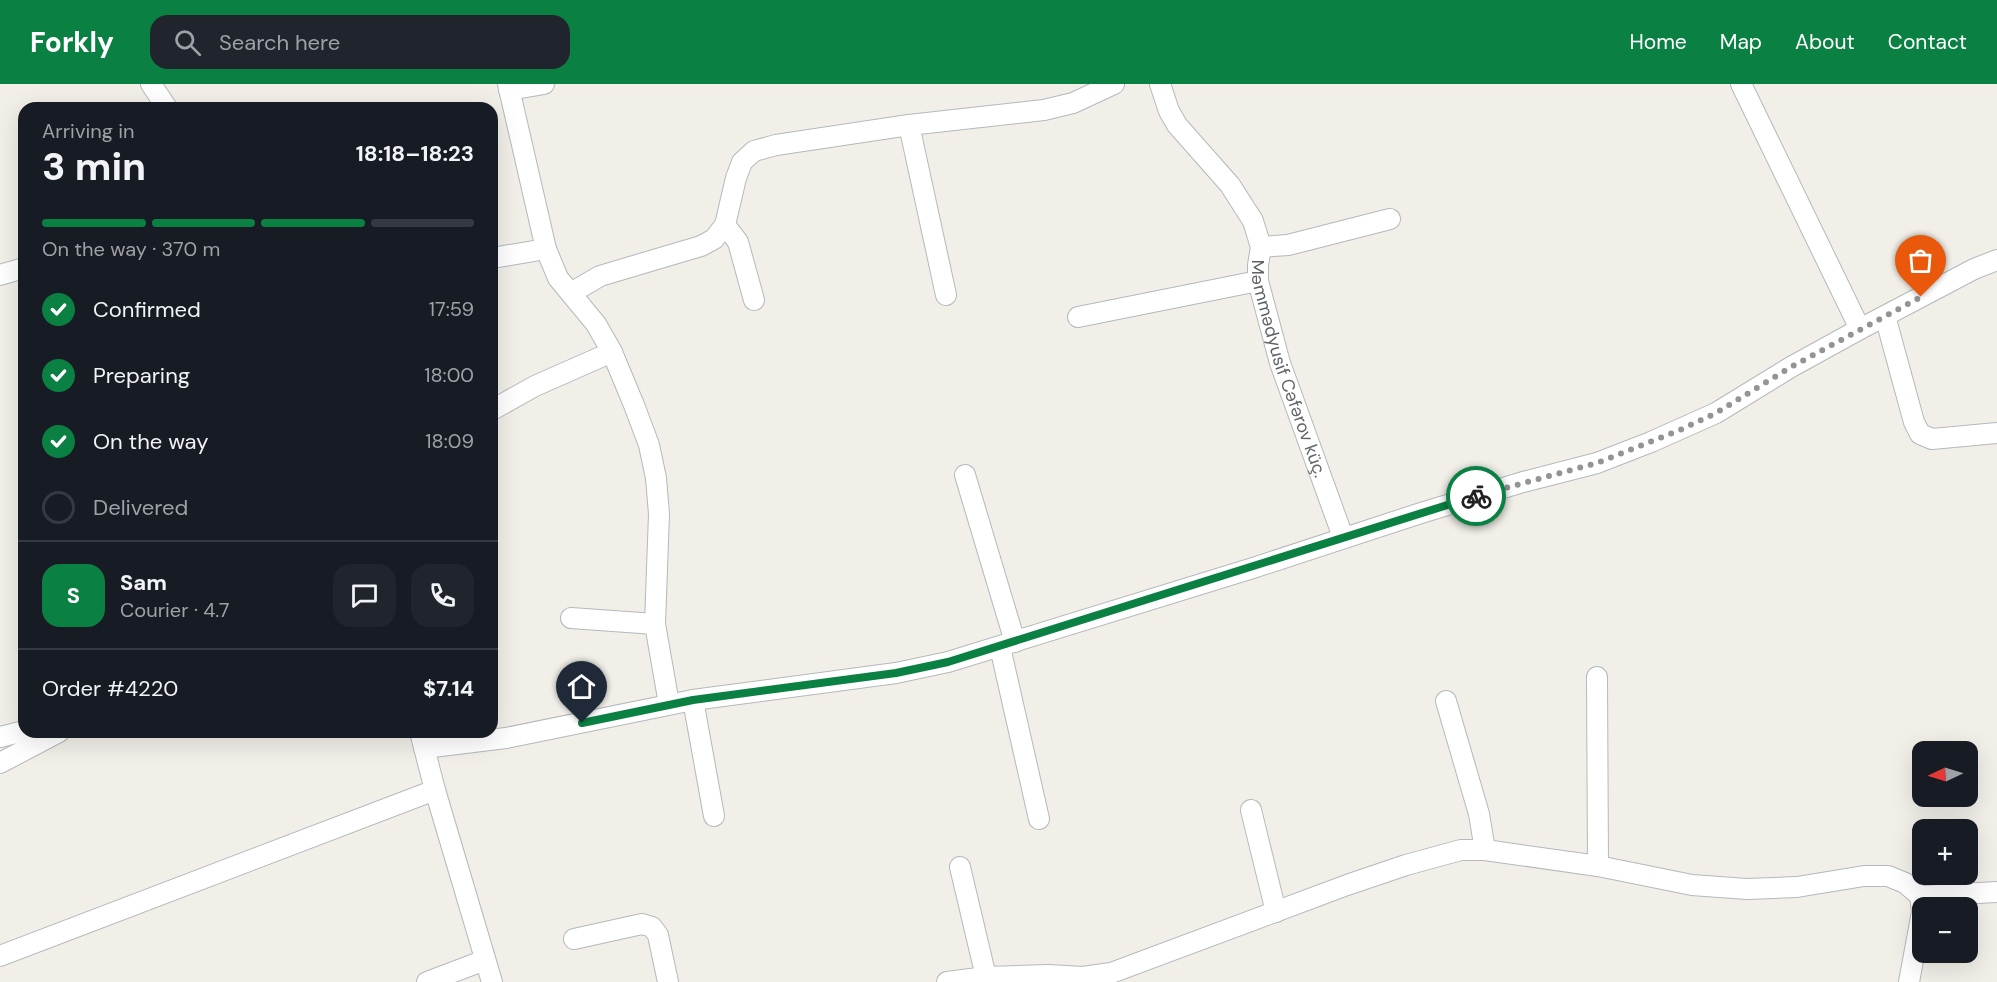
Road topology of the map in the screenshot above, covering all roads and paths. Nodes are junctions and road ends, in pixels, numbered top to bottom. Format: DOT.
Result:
graph roads {
  1 [pos="151,84"];
  2 [pos="544,84"];
  3 [pos="1114,84"];
  4 [pos="1160,84"];
  5 [pos="1741,84"];
  6 [pos="509,87"];
  7 [pos="163,102"];
  8 [pos="909,125"];
  9 [pos="1390,219"];
  10 [pos="725,225"];
  11 [pos="1261,247"];
  12 [pos="546,249"];
  13 [pos="498,257"];
  14 [pos="1997,260"];
  15 [pos="18,270"];
  16 [pos="0,275"];
  17 [pos="1258,281"];
  18 [pos="571,293"];
  19 [pos="946,295"];
  20 [pos="754,300"];
  21 [pos="1885,316"];
  22 [pos="1078,317"];
  23 [pos="1860,329"];
  24 [pos="612,352"];
  25 [pos="498,407"];
  26 [pos="1997,433"];
  27 [pos="965,475"];
  28 [pos="1343,537"];
  29 [pos="572,618"];
  30 [pos="655,624"];
  31 [pos="1007,644"];
  32 [pos="1597,677"];
  33 [pos="693,700"];
  34 [pos="1446,701"];
  35 [pos="669,704"];
  36 [pos="18,732"];
  37 [pos="0,737"];
  38 [pos="43,738"];
  39 [pos="422,740"];
  40 [pos="0,763"];
  41 [pos="435,790"];
  42 [pos="1251,810"];
  43 [pos="714,816"];
  44 [pos="1040,819"];
  45 [pos="1485,850"];
  46 [pos="1598,866"];
  47 [pos="960,867"];
  48 [pos="1997,892"];
  49 [pos="1920,896"];
  50 [pos="1276,912"];
  51 [pos="574,939"];
  52 [pos="0,956"];
  53 [pos="485,960"];
  54 [pos="986,977"];
  55 [pos="427,982"];
  56 [pos="492,982"];
  57 [pos="668,982"];
  58 [pos="947,982"];
  59 [pos="1909,982"];
  1 -- 7 [label="street"];
  2 -- 6 [label="street"];
  3 -- 8 [label="street"];
  4 -- 11 [label="street, Məmmədyusif Cəfərov küç."];
  5 -- 23 [label="street"];
  6 -- 12 [label="street"];
  8 -- 10 [label="street"];
  8 -- 19 [label="street"];
  9 -- 11 [label="street"];
  10 -- 18 [label="street"];
  10 -- 20 [label="street"];
  11 -- 17 [label="street, Məmmədyusif Cəfərov küç."];
  12 -- 13 [label="street"];
  12 -- 18 [label="street"];
  14 -- 21 [label="street"];
  15 -- 16 [label="street"];
  17 -- 22 [label="street"];
  17 -- 28 [label="street, Məmmədyusif Cəfərov küç."];
  18 -- 24 [label="street"];
  21 -- 23 [label="street"];
  21 -- 26 [label="street"];
  23 -- 28 [label="street"];
  24 -- 25 [label="street"];
  24 -- 30 [label="street"];
  27 -- 31 [label="street"];
  28 -- 31 [label="street"];
  29 -- 30 [label="street"];
  30 -- 35 [label="street"];
  31 -- 33 [label="street"];
  31 -- 44 [label="street"];
  32 -- 46 [label="street"];
  33 -- 35 [label="street"];
  33 -- 43 [label="street"];
  34 -- 45 [label="street"];
  35 -- 39 [label="street"];
  36 -- 37 [label="street"];
  38 -- 40 [label="street"];
  39 -- 41 [label="street"];
  41 -- 52 [label="street"];
  41 -- 53 [label="street"];
  42 -- 50 [label="street"];
  45 -- 46 [label="street"];
  45 -- 50 [label="street"];
  46 -- 49 [label="street"];
  47 -- 54 [label="street"];
  48 -- 49 [label="street"];
  49 -- 59 [label="street"];
  50 -- 54 [label="street"];
  51 -- 57 [label="street"];
  53 -- 55 [label="street"];
  53 -- 56 [label="street"];
  54 -- 58 [label="street"];
}
